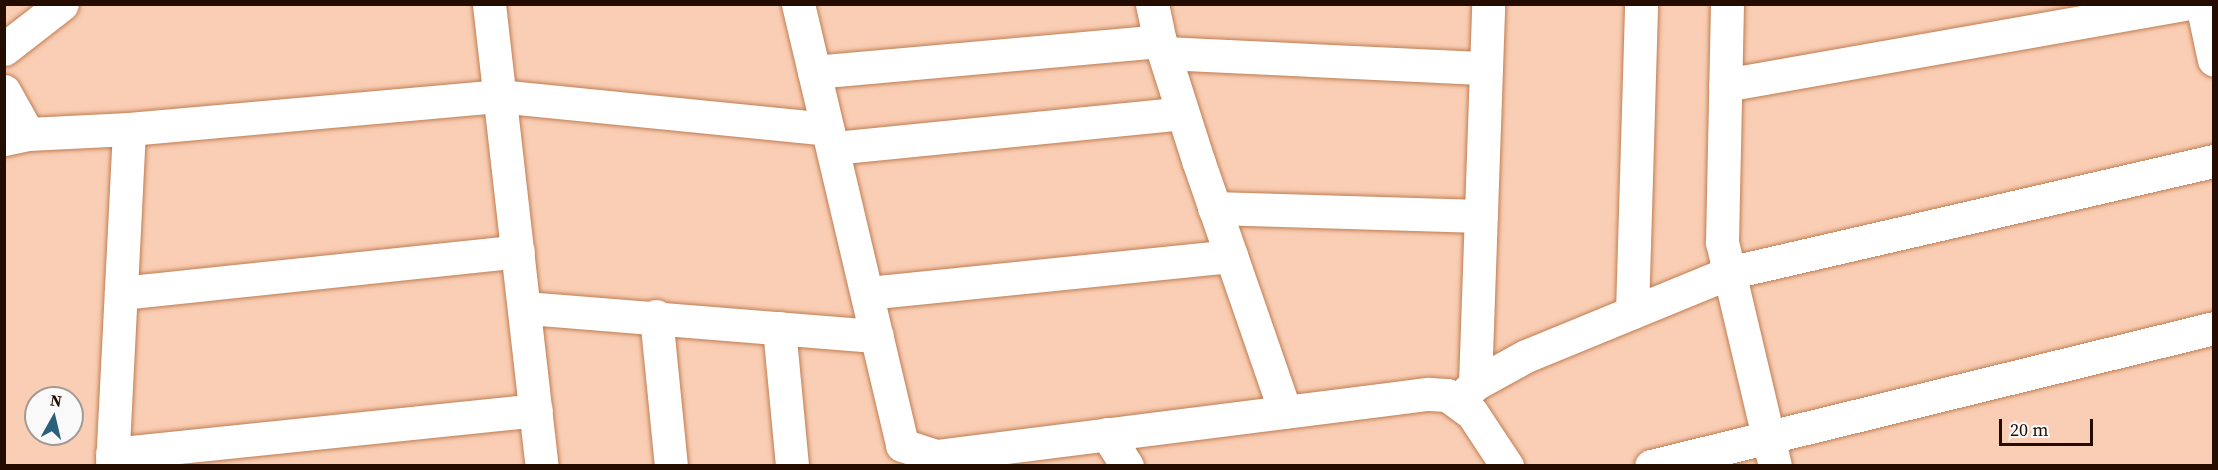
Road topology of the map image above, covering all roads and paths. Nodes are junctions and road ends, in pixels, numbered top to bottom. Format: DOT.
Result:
graph roads {
  1 [pos="63,4"];
  2 [pos="489,4"];
  3 [pos="798,4"];
  4 [pos="1152,4"];
  5 [pos="1488,4"];
  6 [pos="1641,4"];
  7 [pos="1726,4"];
  8 [pos="2184,4"];
  9 [pos="2202,4"];
  10 [pos="1162,47"];
  11 [pos="4,49"];
  12 [pos="2214,60"];
  13 [pos="1486,68"];
  14 [pos="814,72"];
  15 [pos="1725,85"];
  16 [pos="4,91"];
  17 [pos="498,96"];
  18 [pos="1182,113"];
  19 [pos="129,129"];
  20 [pos="16,137"];
  21 [pos="830,139"];
  22 [pos="2214,161"];
  23 [pos="1214,208"];
  24 [pos="1481,216"];
  25 [pos="518,251"];
  26 [pos="1231,256"];
  27 [pos="1728,273"];
  28 [pos="121,293"];
  29 [pos="868,293"];
  30 [pos="526,308"];
  31 [pos="1632,312"];
  32 [pos="656,316"];
  33 [pos="2214,327"];
  34 [pos="779,328"];
  35 [pos="877,336"];
  36 [pos="1467,393"];
  37 [pos="536,410"];
  38 [pos="1285,412"];
  39 [pos="1107,434"];
  40 [pos="1771,451"];
  41 [pos="904,455"];
  42 [pos="112,460"];
  43 [pos="542,465"];
  44 [pos="671,465"];
  45 [pos="792,465"];
  46 [pos="1127,465"];
  47 [pos="1507,465"];
  48 [pos="1651,465"];
  1 -- 11 [label="street"];
  2 -- 17 [label="street"];
  3 -- 14 [label="street"];
  4 -- 10 [label="street"];
  5 -- 13 [label="street"];
  6 -- 31 [label="street"];
  7 -- 15 [label="street"];
  8 -- 15 [label="street"];
  9 -- 12 [label="street"];
  10 -- 13 [label="street"];
  10 -- 14 [label="street"];
  10 -- 18 [label="street"];
  13 -- 24 [label="street"];
  14 -- 21 [label="street"];
  15 -- 27 [label="street"];
  16 -- 20 [label="street"];
  17 -- 19 [label="street"];
  17 -- 21 [label="street"];
  17 -- 25 [label="street"];
  18 -- 21 [label="street"];
  18 -- 23 [label="street"];
  19 -- 20 [label="street"];
  19 -- 28 [label="street"];
  21 -- 29 [label="street"];
  22 -- 27 [label="street"];
  23 -- 24 [label="street"];
  23 -- 26 [label="street"];
  24 -- 36 [label="street"];
  25 -- 28 [label="street"];
  25 -- 30 [label="street"];
  26 -- 29 [label="street"];
  26 -- 38 [label="street"];
  27 -- 31 [label="street"];
  27 -- 40 [label="street"];
  28 -- 42 [label="street"];
  29 -- 35 [label="street"];
  30 -- 32 [label="street"];
  30 -- 37 [label="street"];
  31 -- 36 [label="street"];
  32 -- 34 [label="street"];
  32 -- 44 [label="street"];
  33 -- 40 [label="street"];
  34 -- 35 [label="street"];
  34 -- 45 [label="street"];
  35 -- 41 [label="street"];
  36 -- 38 [label="street"];
  36 -- 47 [label="street"];
  37 -- 42 [label="street"];
  37 -- 43 [label="street"];
  38 -- 39 [label="street"];
  39 -- 41 [label="street"];
  39 -- 46 [label="street"];
  40 -- 48 [label="street"];
}
